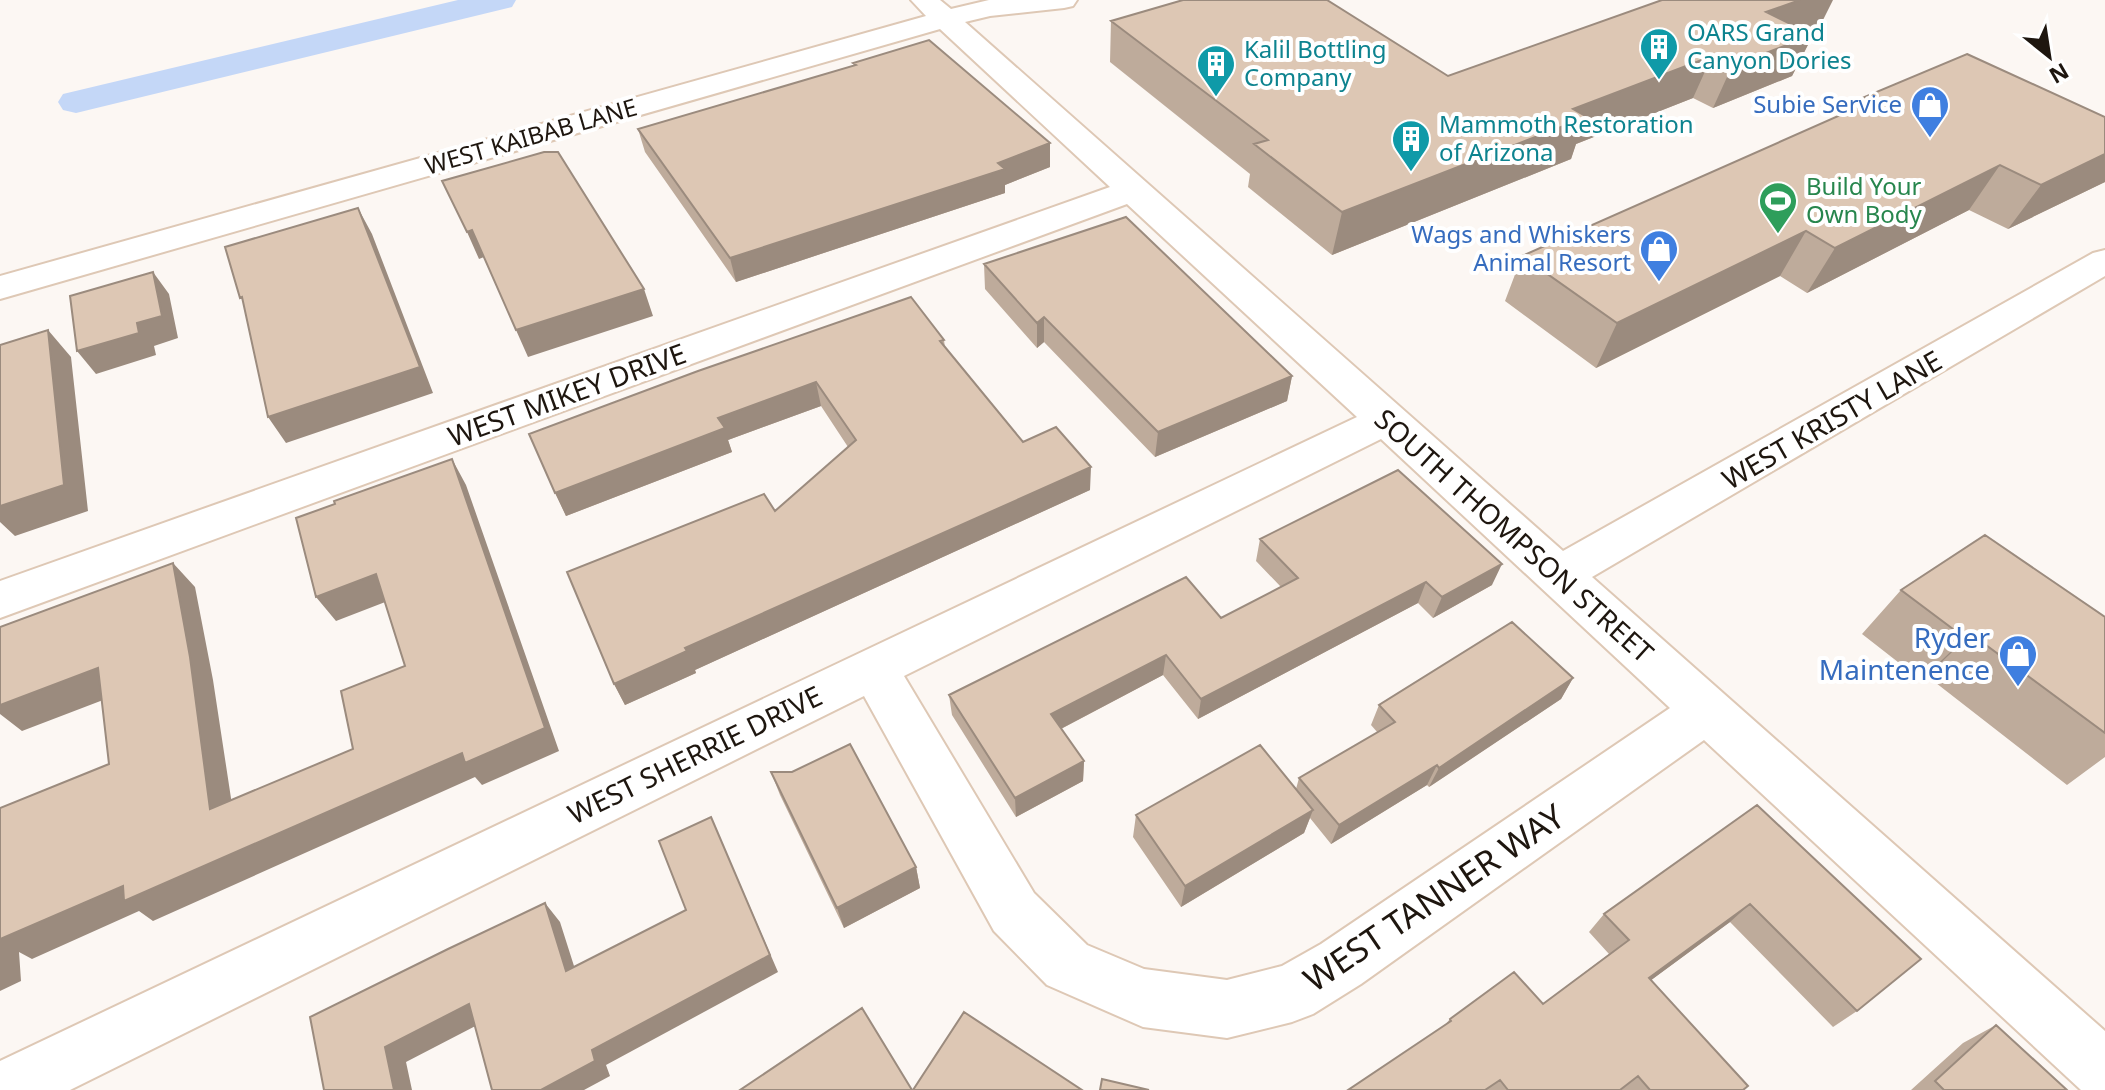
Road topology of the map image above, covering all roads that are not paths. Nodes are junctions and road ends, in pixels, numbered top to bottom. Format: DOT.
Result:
graph roads {
  1 [pos="1064,0"];
  2 [pos="934,10"];
  3 [pos="1134,190"];
  4 [pos="2105,261"];
  5 [pos="0,288"];
  6 [pos="1385,420"];
  7 [pos="1557,576"];
  8 [pos="0,600"];
  9 [pos="874,669"];
  10 [pos="1706,711"];
  11 [pos="2105,1071"];
  12 [pos="5,1090"];
  1 -- 2 [label="street, WEST KAIBAB LANE"];
  2 -- 3 [label="street, SOUTH THOMPSON STREET"];
  2 -- 5 [label="street, WEST KAIBAB LANE"];
  3 -- 6 [label="street, SOUTH THOMPSON STREET"];
  3 -- 8 [label="street, WEST MIKEY DRIVE"];
  4 -- 7 [label="street, WEST KRISTY LANE"];
  6 -- 7 [label="street, SOUTH THOMPSON STREET"];
  6 -- 9 [label="street, WEST SHERRIE DRIVE"];
  7 -- 10 [label="street, SOUTH THOMPSON STREET"];
  9 -- 10 [label="street, WEST TANNER WAY"];
  9 -- 12 [label="street, WEST SHERRIE DRIVE"];
  10 -- 11 [label="street, SOUTH THOMPSON STREET"];
}
